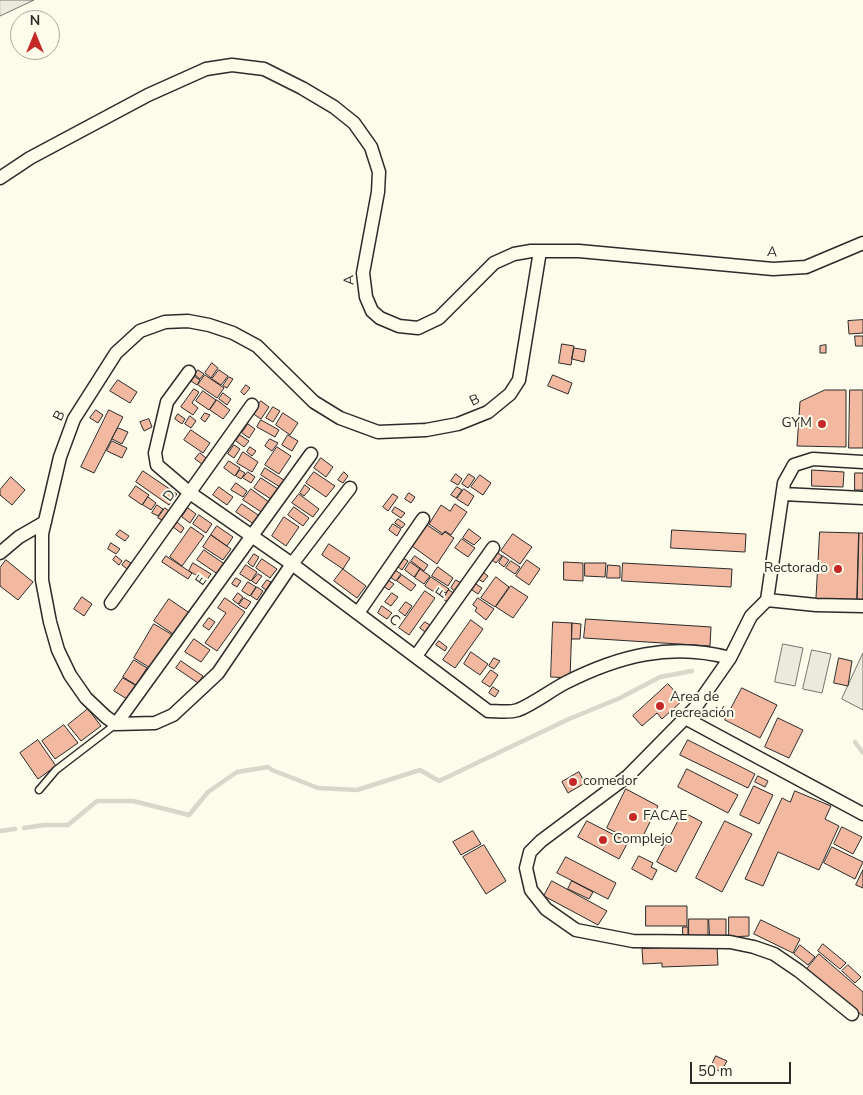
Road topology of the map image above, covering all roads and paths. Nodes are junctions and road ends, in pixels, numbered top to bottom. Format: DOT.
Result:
graph roads {
  1 [pos="0,178"];
  2 [pos="863,243"];
  3 [pos="540,251"];
  4 [pos="189,372"];
  5 [pos="252,405"];
  6 [pos="311,454"];
  7 [pos="863,462"];
  8 [pos="350,488"];
  9 [pos="190,493"];
  10 [pos="783,494"];
  11 [pos="863,498"];
  12 [pos="422,519"];
  13 [pos="45,522"];
  14 [pos="253,537"];
  15 [pos="493,548"];
  16 [pos="0,553"];
  17 [pos="292,564"];
  18 [pos="767,600"];
  19 [pos="111,603"];
  20 [pos="863,606"];
  21 [pos="358,613"];
  22 [pos="416,656"];
  23 [pos="730,658"];
  24 [pos="686,718"];
  25 [pos="116,724"];
  26 [pos="40,790"];
  27 [pos="863,814"];
  28 [pos="852,1014"];
  1 -- 3 [label="street, A"];
  2 -- 3 [label="street, A"];
  3 -- 13 [label="street, B"];
  4 -- 9 [label="street, C"];
  5 -- 9 [label="street, D"];
  6 -- 14 [label="street, E"];
  7 -- 10 [label="street"];
  8 -- 17 [label="street"];
  9 -- 14 [label="street, C"];
  9 -- 19 [label="street, D"];
  10 -- 11 [label="street"];
  10 -- 18 [label="street"];
  12 -- 21 [label="street"];
  13 -- 16 [label="street"];
  13 -- 25 [label="street, B"];
  14 -- 17 [label="street, C"];
  14 -- 25 [label="street, E"];
  15 -- 22 [label="street, F"];
  17 -- 21 [label="street, C"];
  17 -- 25 [label="street"];
  18 -- 20 [label="street"];
  18 -- 23 [label="street"];
  21 -- 22 [label="street, C"];
  22 -- 23 [label="street, C"];
  23 -- 24 [label="street"];
  24 -- 27 [label="street"];
  24 -- 28 [label="street"];
  25 -- 26 [label="lane"];
}
